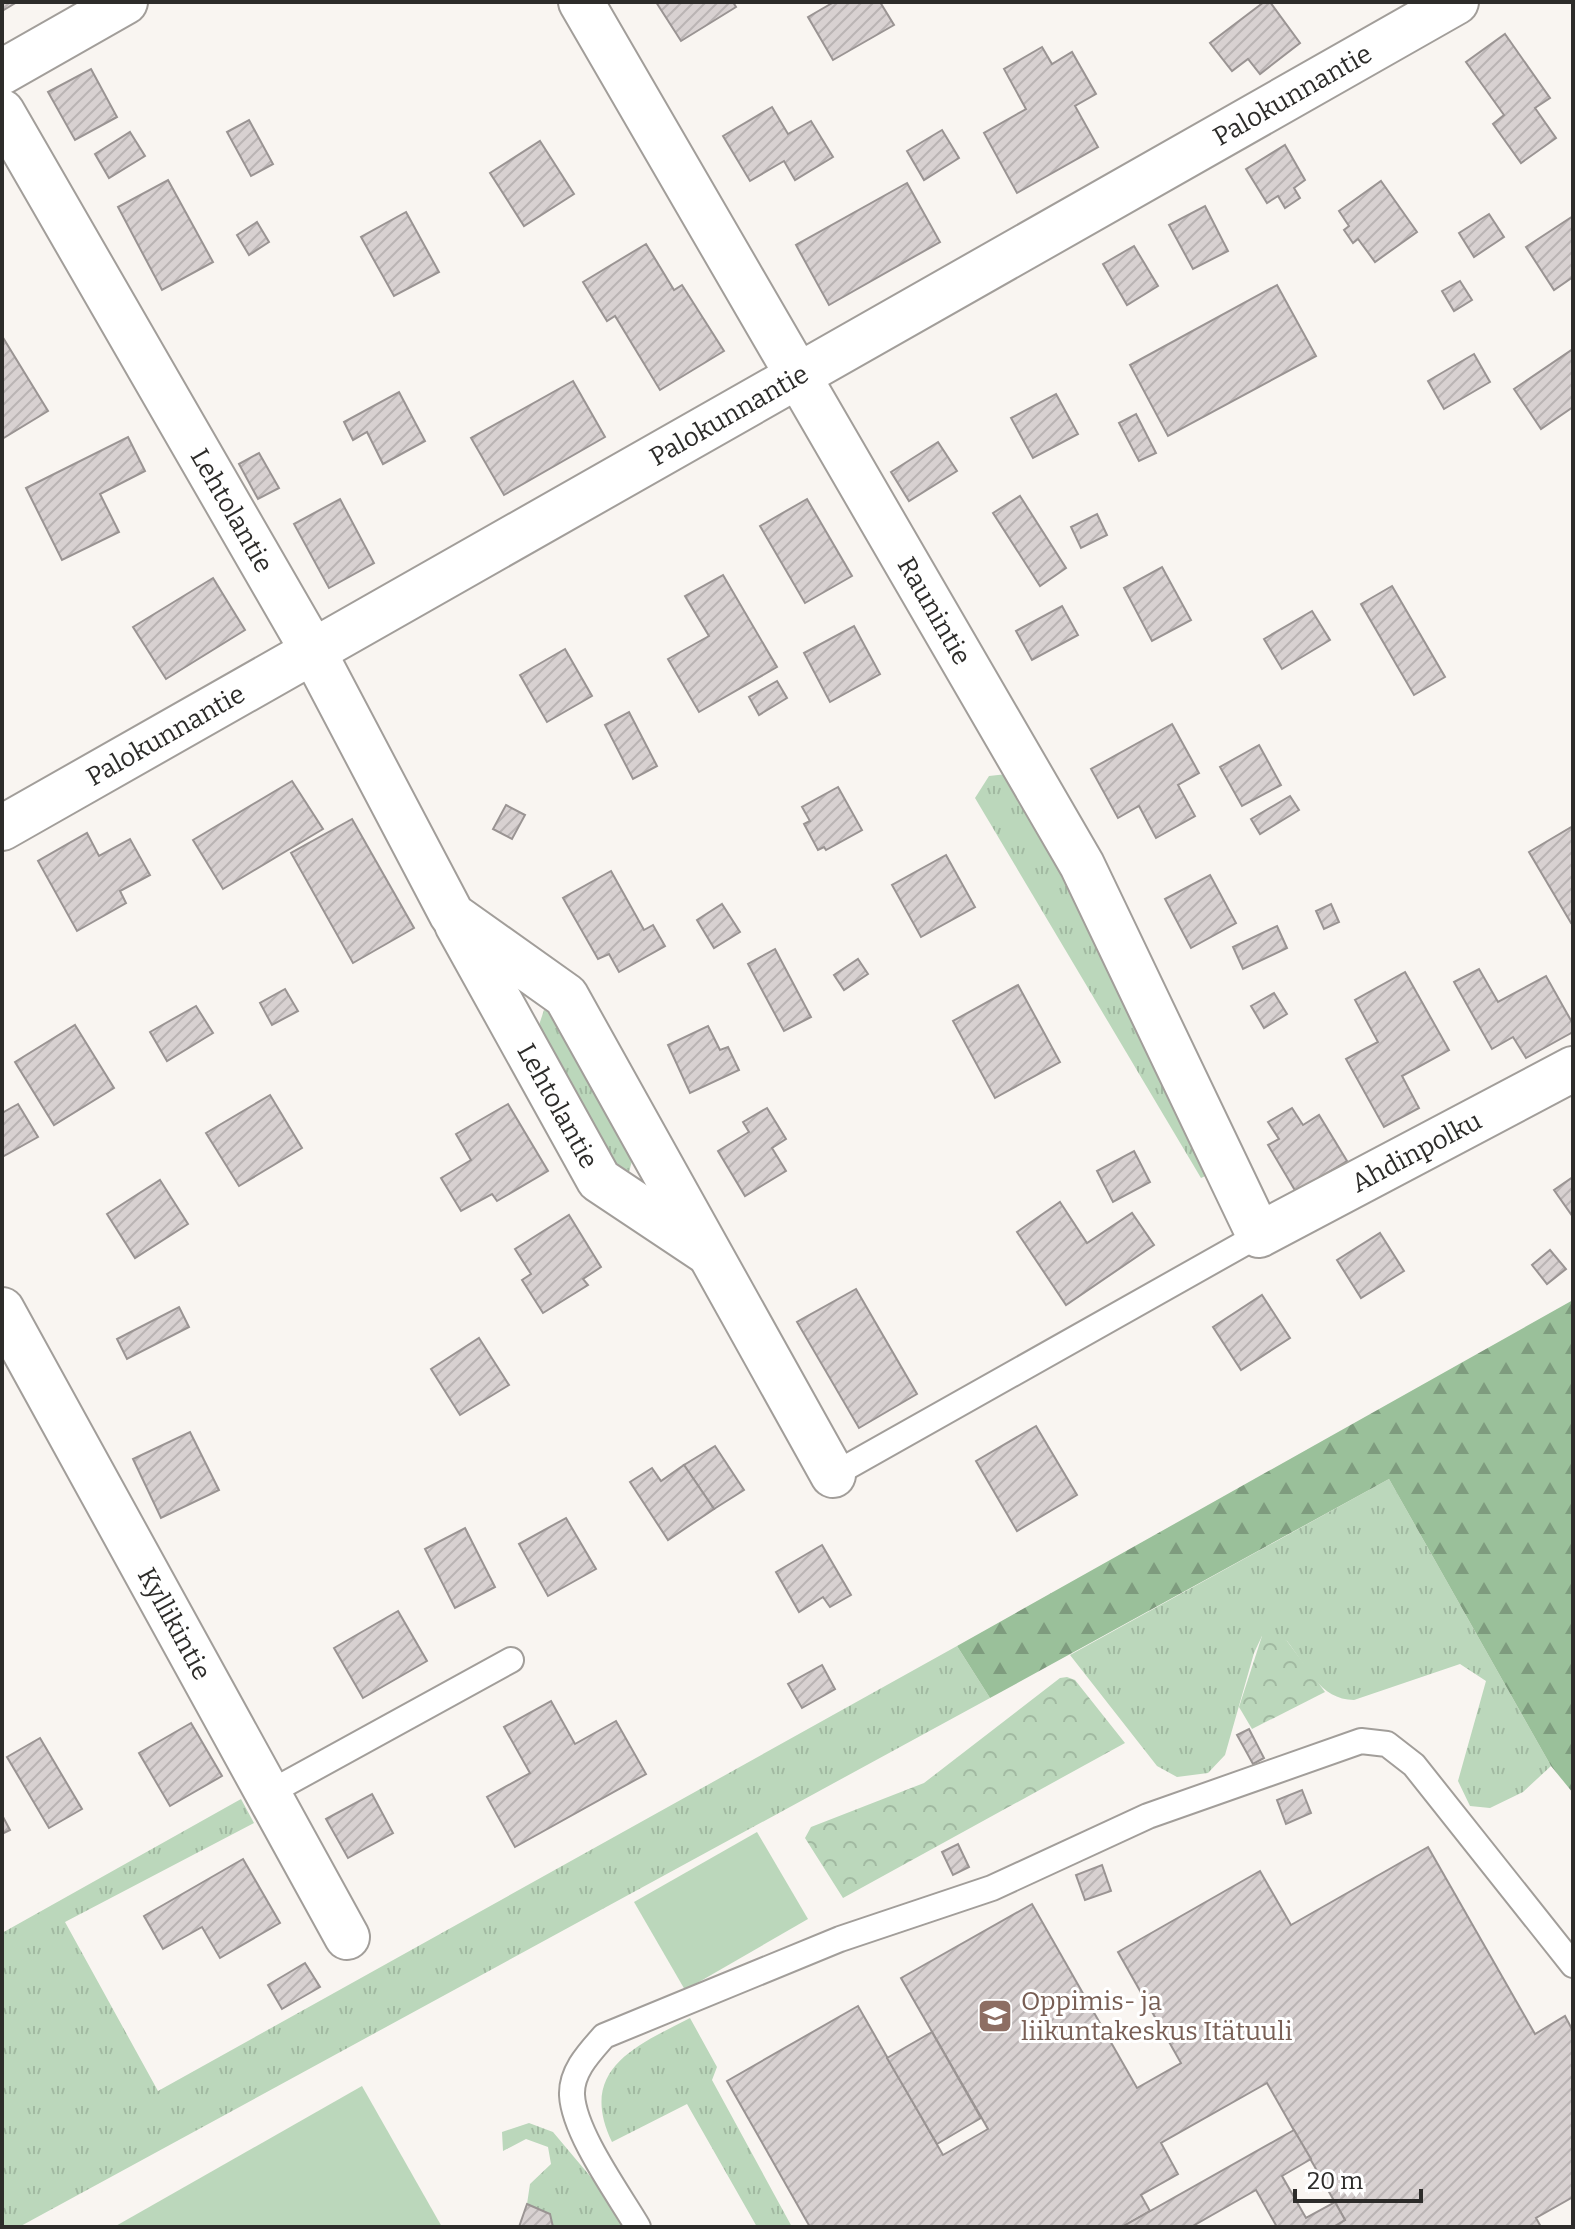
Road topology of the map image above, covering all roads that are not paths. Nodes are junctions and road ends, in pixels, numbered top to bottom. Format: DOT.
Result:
graph roads {
  1 [pos="125,2"];
  2 [pos="581,2"];
  3 [pos="1456,2"];
  4 [pos="2,72"];
  5 [pos="2,112"];
  6 [pos="798,376"];
  7 [pos="313,651"];
  8 [pos="2,828"];
  9 [pos="452,915"];
  10 [pos="1573,1069"];
  11 [pos="1259,1235"];
  12 [pos="710,1254"];
  13 [pos="2,1310"];
  14 [pos="833,1475"];
  15 [pos="511,1660"];
  16 [pos="269,1793"];
  17 [pos="347,1937"];
  18 [pos="1573,1965"];
  19 [pos="638,2227"];
  1 -- 4 [label="street"];
  2 -- 6 [label="street, Raunintie"];
  3 -- 6 [label="street, Palokunnantie"];
  5 -- 7 [label="street, Lehtolantie"];
  6 -- 7 [label="street, Palokunnantie"];
  6 -- 11 [label="street, Raunintie"];
  7 -- 8 [label="street, Palokunnantie"];
  7 -- 9 [label="street, Lehtolantie"];
  9 -- 12 [label="street, Lehtolantie"];
  9 -- 12 [label="street, Lehtolantie"];
  10 -- 11 [label="street, Ahdinpolku"];
  11 -- 14 [label="lane"];
  12 -- 14 [label="street, Lehtolantie"];
  13 -- 16 [label="street, Kyllikintie"];
  15 -- 16 [label="lane"];
  16 -- 17 [label="street, Kyllikintie"];
  18 -- 19 [label="lane"];
}
